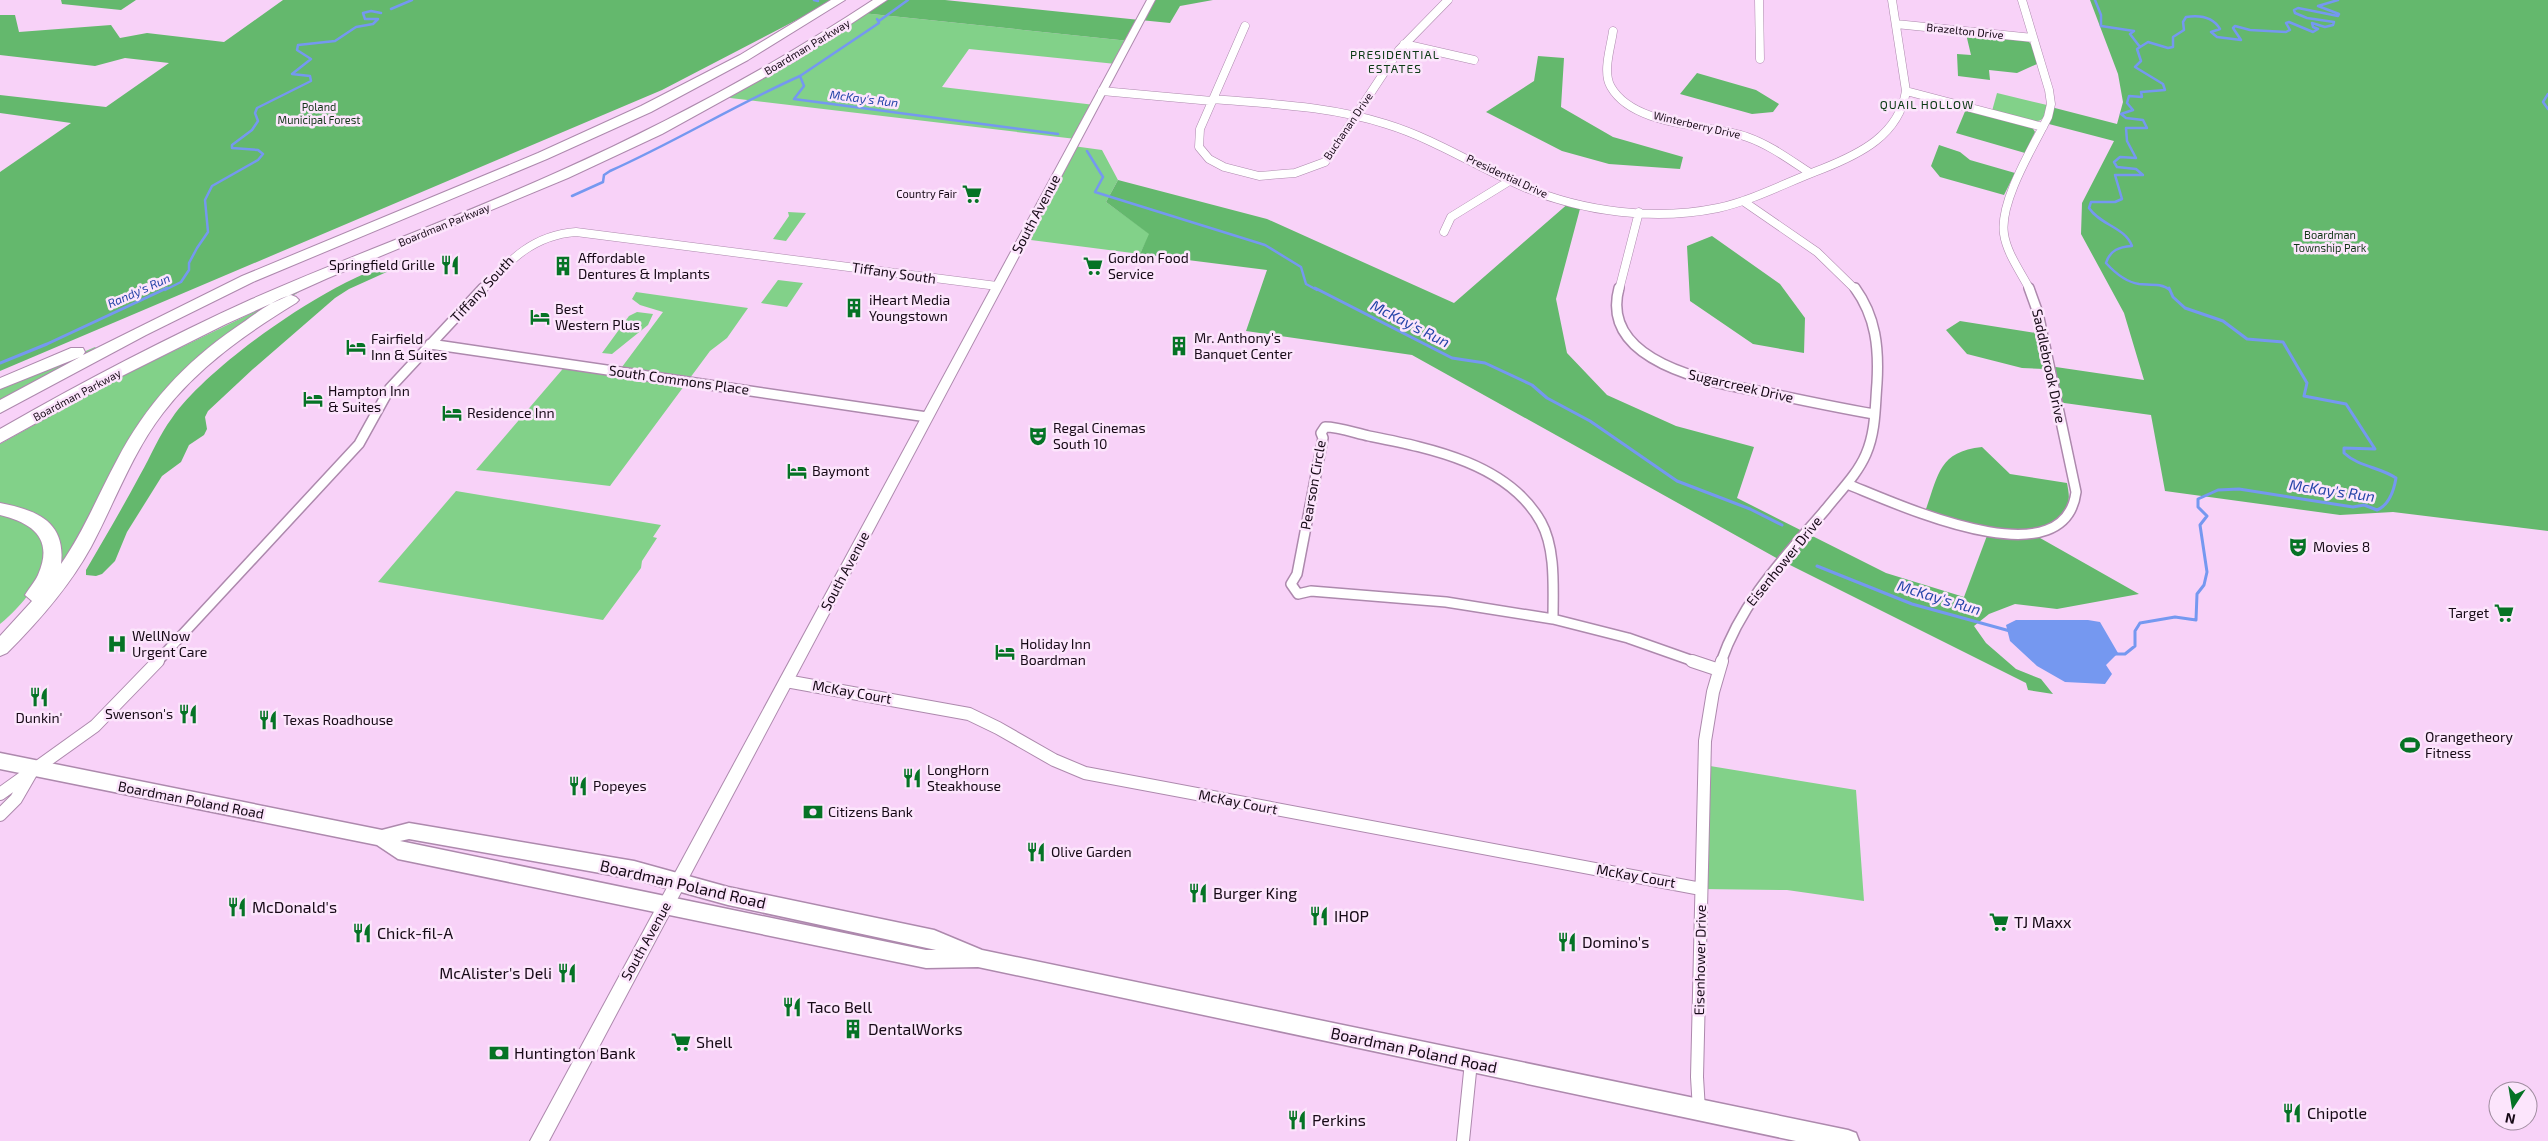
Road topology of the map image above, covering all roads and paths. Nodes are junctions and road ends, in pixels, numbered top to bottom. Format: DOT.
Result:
graph roads {
  1 [pos="839,0"];
  2 [pos="881,0"];
  3 [pos="1151,0"];
  4 [pos="1448,0"];
  5 [pos="1758,0"];
  6 [pos="1892,0"];
  7 [pos="2022,0"];
  8 [pos="1896,24"];
  9 [pos="1245,26"];
  10 [pos="1613,31"];
  11 [pos="2033,38"];
  12 [pos="1404,44"];
  13 [pos="1760,59"];
  14 [pos="1474,60"];
  15 [pos="1103,88"];
  16 [pos="1906,90"];
  17 [pos="1213,99"];
  18 [pos="1356,116"];
  19 [pos="2043,127"];
  20 [pos="1810,173"];
  21 [pos="1511,180"];
  22 [pos="515,196"];
  23 [pos="1743,201"];
  24 [pos="1639,212"];
  25 [pos="1444,232"];
  26 [pos="997,286"];
  27 [pos="197,303"];
  28 [pos="430,344"];
  29 [pos="0,384"];
  30 [pos="0,407"];
  31 [pos="1874,414"];
  32 [pos="927,417"];
  33 [pos="0,437"];
  34 [pos="1847,484"];
  35 [pos="0,509"];
  36 [pos="1553,619"];
  37 [pos="0,630"];
  38 [pos="0,648"];
  39 [pos="1719,670"];
  40 [pos="786,681"];
  41 [pos="0,761"];
  42 [pos="34,768"];
  43 [pos="0,794"];
  44 [pos="0,815"];
  45 [pos="382,838"];
  46 [pos="678,882"];
  47 [pos="1701,889"];
  48 [pos="666,905"];
  49 [pos="980,959"];
  50 [pos="1471,1062"];
  51 [pos="1699,1110"];
  52 [pos="539,1141"];
  53 [pos="1463,1141"];
  54 [pos="1848,1141"];
  1 -- 27 [label="highway, Boardman Parkway"];
  2 -- 22 [label="highway, Boardman Parkway"];
  3 -- 15 [label="main road, South Avenue"];
  4 -- 12 [label="street, Buchanan Drive"];
  5 -- 13 [label="street"];
  6 -- 8 [label="street, Presidential Drive"];
  7 -- 11 [label="street, Saddlebrook Drive"];
  8 -- 11 [label="street, Brazelton Drive"];
  8 -- 16 [label="street, Presidential Drive"];
  9 -- 17 [label="street, Buchanan Drive"];
  10 -- 20 [label="street, Winterberry Drive"];
  11 -- 19 [label="street, Saddlebrook Drive"];
  12 -- 14 [label="street"];
  12 -- 18 [label="street, Buchanan Drive"];
  15 -- 17 [label="street, Presidential Drive"];
  15 -- 26 [label="main road, South Avenue"];
  16 -- 19 [label="street"];
  16 -- 20 [label="street, Presidential Drive"];
  17 -- 18 [label="street, Presidential Drive"];
  17 -- 18 [label="street, Buchanan Drive"];
  18 -- 21 [label="street, Presidential Drive"];
  19 -- 34 [label="street, Saddlebrook Drive"];
  20 -- 23 [label="street, Presidential Drive"];
  21 -- 24 [label="street, Presidential Drive"];
  21 -- 25 [label="street"];
  22 -- 33 [label="highway, Boardman Parkway"];
  22 -- 38 [label="highway"];
  23 -- 24 [label="street, Presidential Drive"];
  23 -- 31 [label="street, Eisenhower Drive"];
  24 -- 31 [label="street, Sugarcreek Drive"];
  26 -- 28 [label="street, Tiffany South"];
  26 -- 32 [label="main road, South Avenue"];
  27 -- 29 [label="highway"];
  27 -- 30 [label="highway, Boardman Parkway"];
  28 -- 32 [label="street, South Commons Place"];
  28 -- 42 [label="street, Tiffany South"];
  31 -- 34 [label="street, Eisenhower Drive"];
  32 -- 40 [label="main road, South Avenue"];
  34 -- 39 [label="street, Eisenhower Drive"];
  35 -- 37 [label="highway"];
  36 -- 36 [label="street, Pearson Circle"];
  36 -- 39 [label="street, Pearson Circle"];
  39 -- 47 [label="street, Eisenhower Drive"];
  40 -- 46 [label="main road, South Avenue"];
  40 -- 47 [label="street, McKay Court"];
  41 -- 42 [label="main road, Boardman Poland Road"];
  42 -- 43 [label="street, Tiffany South"];
  42 -- 44 [label="street"];
  42 -- 45 [label="main road, Boardman Poland Road"];
  45 -- 46 [label="main road, Boardman Poland Road"];
  45 -- 48 [label="main road, Boardman Poland Road"];
  46 -- 48 [label="main road, South Avenue"];
  46 -- 49 [label="main road, Boardman Poland Road"];
  47 -- 51 [label="street, Eisenhower Drive"];
  48 -- 49 [label="main road, Boardman Poland Road"];
  48 -- 52 [label="main road, South Avenue"];
  49 -- 50 [label="main road, Boardman Poland Road"];
  50 -- 51 [label="main road, Boardman Poland Road"];
  50 -- 53 [label="street"];
  51 -- 54 [label="main road, Boardman Poland Road"];
}
